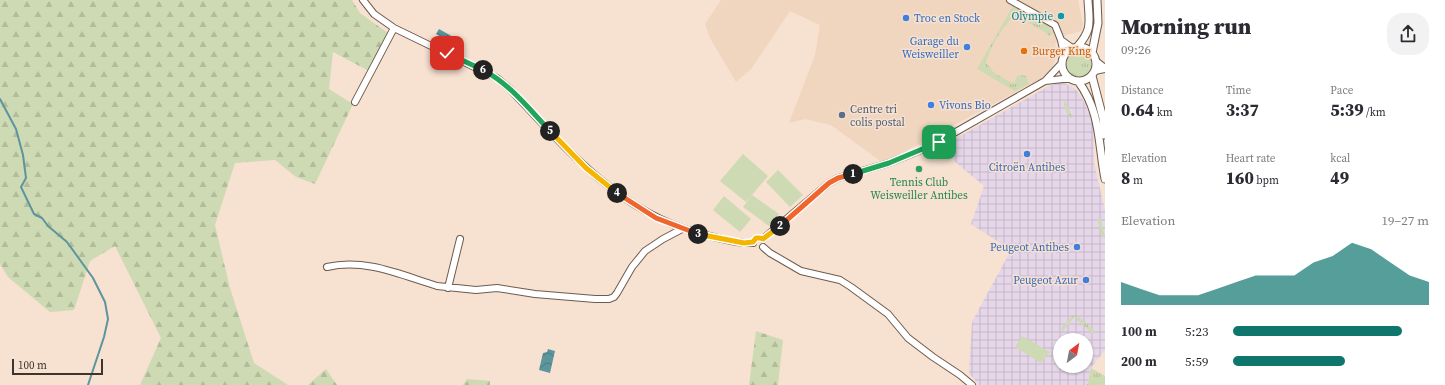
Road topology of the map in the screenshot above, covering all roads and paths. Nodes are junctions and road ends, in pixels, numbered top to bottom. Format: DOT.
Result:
graph roads {
  1 [pos="363,0"];
  2 [pos="1010,0"];
  3 [pos="1088,0"];
  4 [pos="1097,2"];
  5 [pos="394,28"];
  6 [pos="1061,40"];
  7 [pos="1074,47"];
  8 [pos="1092,53"];
  9 [pos="1064,55"];
  10 [pos="1096,61"];
  11 [pos="1062,64"];
  12 [pos="1105,68"];
  13 [pos="1093,73"];
  14 [pos="1070,79"];
  15 [pos="1078,81"];
  16 [pos="1045,82"];
  17 [pos="355,102"];
  18 [pos="1105,135"];
  19 [pos="1105,179"];
  20 [pos="682,229"];
  21 [pos="460,239"];
  22 [pos="763,239"];
  23 [pos="753,242"];
  24 [pos="763,247"];
  25 [pos="327,267"];
  26 [pos="448,288"];
  27 [pos="972,385"];
  1 -- 5 [label="street"];
  2 -- 6 [label="street"];
  3 -- 7 [label="main road"];
  4 -- 8 [label="main road"];
  5 -- 17 [label="street"];
  5 -- 20 [label="street"];
  6 -- 7 [label="street"];
  6 -- 9 [label="street"];
  7 -- 8 [label="main road"];
  7 -- 9 [label="main road"];
  8 -- 10 [label="main road"];
  9 -- 11 [label="main road"];
  10 -- 12 [label="street"];
  10 -- 13 [label="main road"];
  11 -- 14 [label="main road"];
  11 -- 16 [label="street"];
  12 -- 13 [label="street"];
  13 -- 15 [label="main road"];
  13 -- 18 [label="main road"];
  14 -- 15 [label="main road"];
  14 -- 16 [label="street"];
  15 -- 19 [label="main road"];
  16 -- 22 [label="street"];
  20 -- 23 [label="street"];
  20 -- 26 [label="street"];
  21 -- 26 [label="street"];
  22 -- 23 [label="street"];
  22 -- 24 [label="street"];
  23 -- 24 [label="street"];
  24 -- 27 [label="street"];
  25 -- 26 [label="street"];
}
